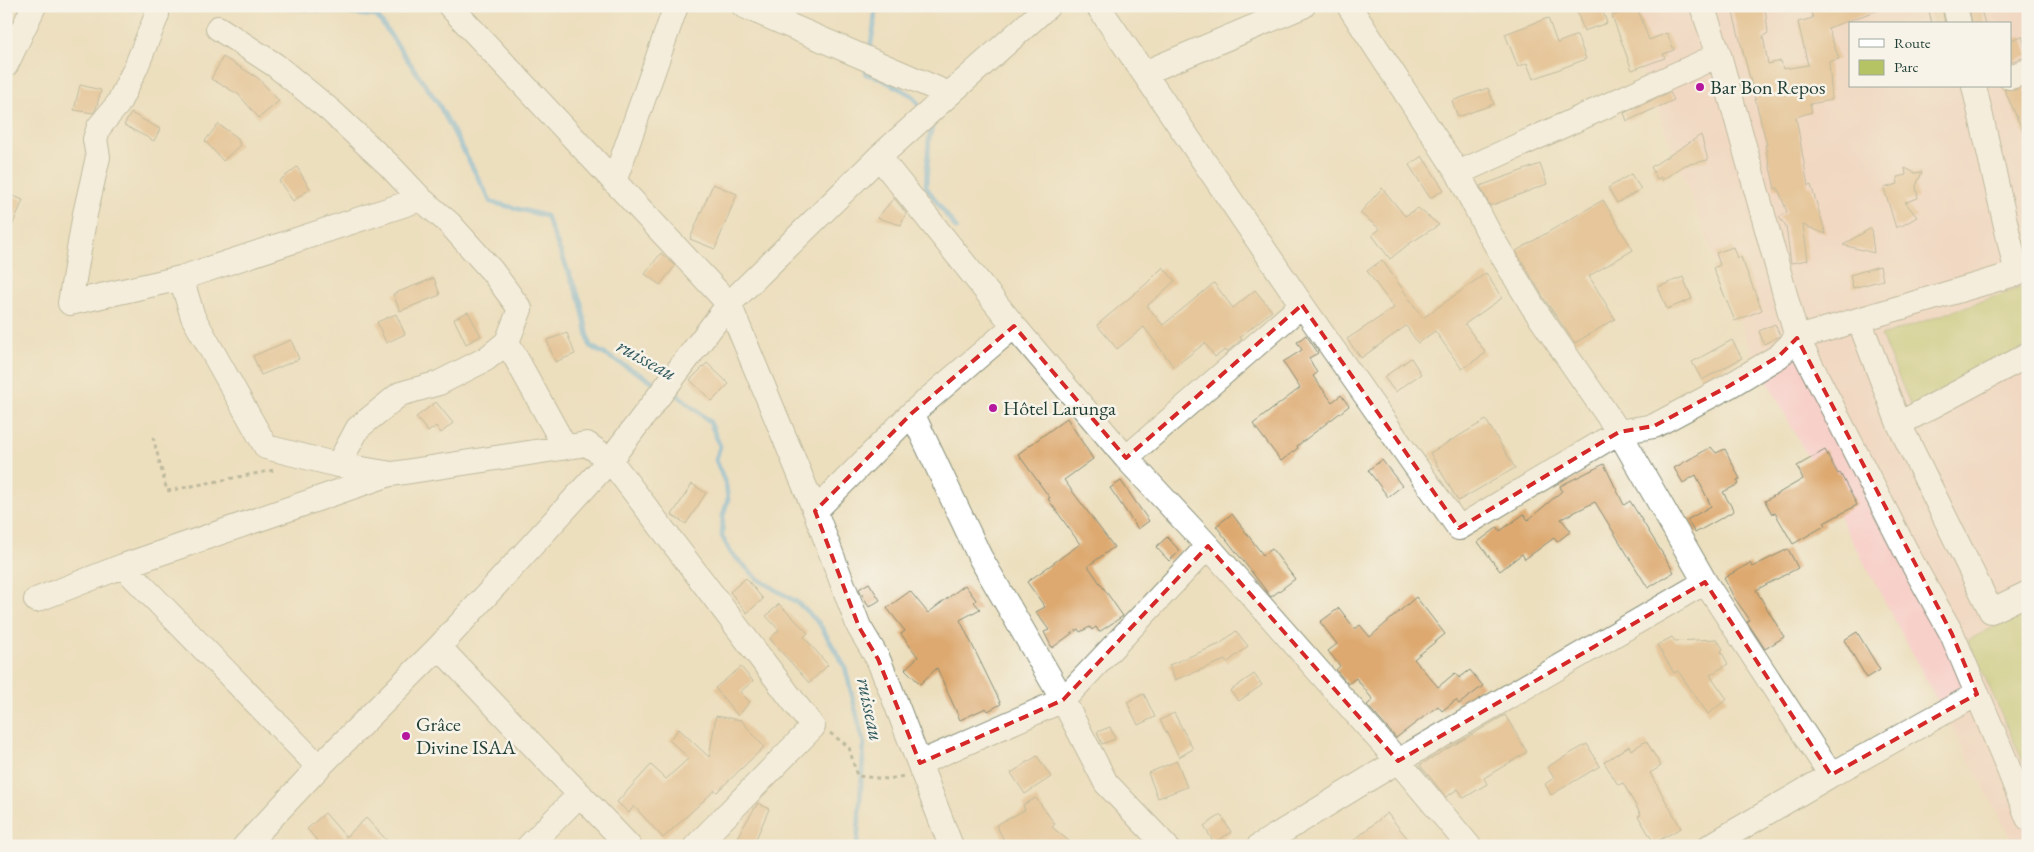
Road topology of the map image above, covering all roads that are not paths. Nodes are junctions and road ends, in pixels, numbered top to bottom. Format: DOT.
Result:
graph roads {
  1 [pos="34,6"];
  2 [pos="156,6"];
  3 [pos="450,6"];
  4 [pos="676,6"];
  5 [pos="744,6"];
  6 [pos="1048,6"];
  7 [pos="1098,6"];
  8 [pos="1304,6"];
  9 [pos="1349,6"];
  10 [pos="1702,6"];
  11 [pos="1955,6"];
  12 [pos="1959,22"];
  13 [pos="218,28"];
  14 [pos="1719,55"];
  15 [pos="6,64"];
  16 [pos="2028,71"];
  17 [pos="1144,74"];
  18 [pos="2012,76"];
  19 [pos="1977,88"];
  20 [pos="949,94"];
  21 [pos="879,157"];
  22 [pos="1458,172"];
  23 [pos="614,182"];
  24 [pos="421,199"];
  25 [pos="2022,272"];
  26 [pos="181,278"];
  27 [pos="729,304"];
  28 [pos="1302,305"];
  29 [pos="1859,320"];
  30 [pos="1014,326"];
  31 [pos="1797,338"];
  32 [pos="508,342"];
  33 [pos="2028,355"];
  34 [pos="912,413"];
  35 [pos="1899,424"];
  36 [pos="1619,432"];
  37 [pos="565,447"];
  38 [pos="1126,458"];
  39 [pos="610,460"];
  40 [pos="338,465"];
  41 [pos="392,474"];
  42 [pos="815,511"];
  43 [pos="1208,546"];
  44 [pos="123,566"];
  45 [pos="1705,582"];
  46 [pos="2028,594"];
  47 [pos="36,600"];
  48 [pos="439,647"];
  49 [pos="1977,694"];
  50 [pos="1063,700"];
  51 [pos="1398,761"];
  52 [pos="920,763"];
  53 [pos="319,767"];
  54 [pos="1831,775"];
  55 [pos="580,794"];
  56 [pos="2028,818"];
  57 [pos="244,846"];
  58 [pos="529,846"];
  59 [pos="629,846"];
  60 [pos="696,846"];
  61 [pos="950,846"];
  62 [pos="1166,846"];
  63 [pos="1259,846"];
  64 [pos="1469,846"];
  65 [pos="1710,846"];
  1 -- 15 [label="street"];
  2 -- 26 [label="street"];
  3 -- 23 [label="street"];
  4 -- 23 [label="street"];
  5 -- 20 [label="street"];
  6 -- 20 [label="street"];
  7 -- 17 [label="street"];
  8 -- 17 [label="street"];
  9 -- 22 [label="street"];
  10 -- 14 [label="street"];
  11 -- 12 [label="street"];
  13 -- 24 [label="street"];
  14 -- 22 [label="street"];
  14 -- 31 [label="street"];
  16 -- 18 [label="street"];
  17 -- 28 [label="street"];
  19 -- 25 [label="street"];
  20 -- 21 [label="street"];
  21 -- 27 [label="street"];
  21 -- 30 [label="street"];
  22 -- 36 [label="street"];
  23 -- 27 [label="street"];
  24 -- 26 [label="street"];
  24 -- 32 [label="street"];
  25 -- 29 [label="street"];
  26 -- 40 [label="street"];
  27 -- 39 [label="street"];
  27 -- 42 [label="street"];
  28 -- 36 [label="street"];
  28 -- 38 [label="street"];
  29 -- 31 [label="street"];
  29 -- 35 [label="street"];
  30 -- 34 [label="street"];
  30 -- 38 [label="street"];
  31 -- 36 [label="street"];
  31 -- 49 [label="street"];
  32 -- 37 [label="street"];
  32 -- 40 [label="street"];
  33 -- 35 [label="street"];
  34 -- 42 [label="street"];
  34 -- 50 [label="street"];
  35 -- 46 [label="street"];
  36 -- 45 [label="street"];
  37 -- 39 [label="street"];
  37 -- 41 [label="street"];
  38 -- 43 [label="street"];
  39 -- 48 [label="street"];
  39 -- 60 [label="street"];
  40 -- 41 [label="street"];
  41 -- 44 [label="street"];
  42 -- 52 [label="street"];
  43 -- 50 [label="street"];
  43 -- 51 [label="street"];
  44 -- 47 [label="street"];
  44 -- 53 [label="street"];
  45 -- 51 [label="street"];
  45 -- 54 [label="street"];
  48 -- 53 [label="street"];
  48 -- 55 [label="street"];
  49 -- 54 [label="street"];
  49 -- 56 [label="street"];
  50 -- 52 [label="street"];
  50 -- 62 [label="street"];
  51 -- 63 [label="street"];
  51 -- 64 [label="street"];
  52 -- 61 [label="street"];
  53 -- 57 [label="street"];
  54 -- 65 [label="street"];
  55 -- 58 [label="street"];
  55 -- 59 [label="street"];
}
